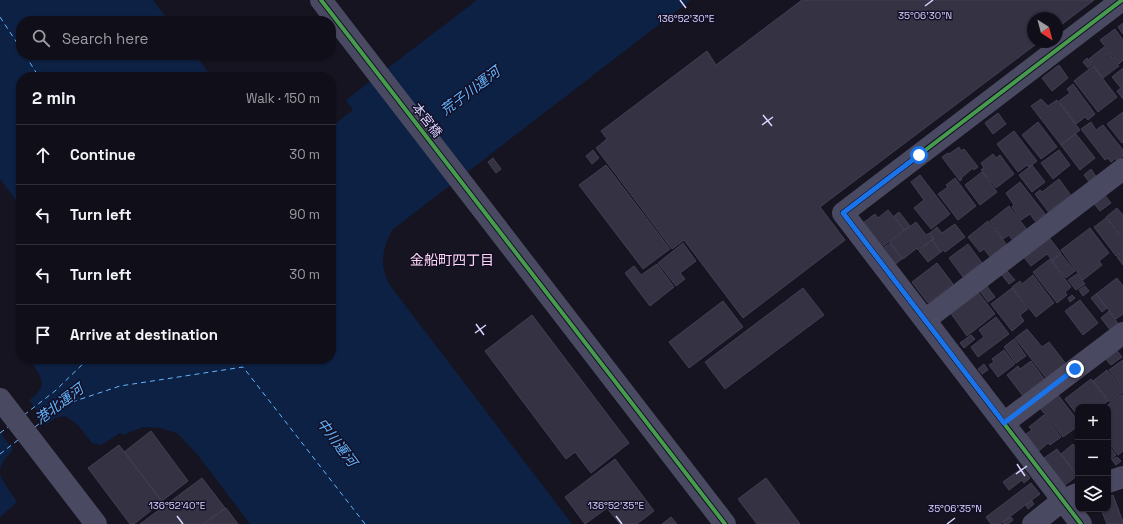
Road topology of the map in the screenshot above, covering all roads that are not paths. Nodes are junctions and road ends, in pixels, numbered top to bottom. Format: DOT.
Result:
graph roads {
  1 [pos="321,0"];
  2 [pos="1122,0"];
  3 [pos="334,16"];
  4 [pos="336,19"];
  5 [pos="1123,169"];
  6 [pos="925,320"];
  7 [pos="1123,333"];
  8 [pos="5,406"];
  9 [pos="1004,423"];
  10 [pos="1123,476"];
  11 [pos="1111,481"];
  12 [pos="1071,497"];
  13 [pos="96,524"];
  14 [pos="725,524"];
  15 [pos="1033,524"];
  16 [pos="1082,524"];
  1 -- 3 [label="street, 本宮橋"];
  2 -- 6 [label="street"];
  4 -- 14 [label="street, 本宮橋"];
  5 -- 6 [label="street"];
  6 -- 9 [label="street"];
  7 -- 9 [label="street"];
  8 -- 13 [label="street"];
  9 -- 12 [label="street"];
  10 -- 11 [label="street"];
  12 -- 15 [label="street"];
  12 -- 16 [label="street"];
}
